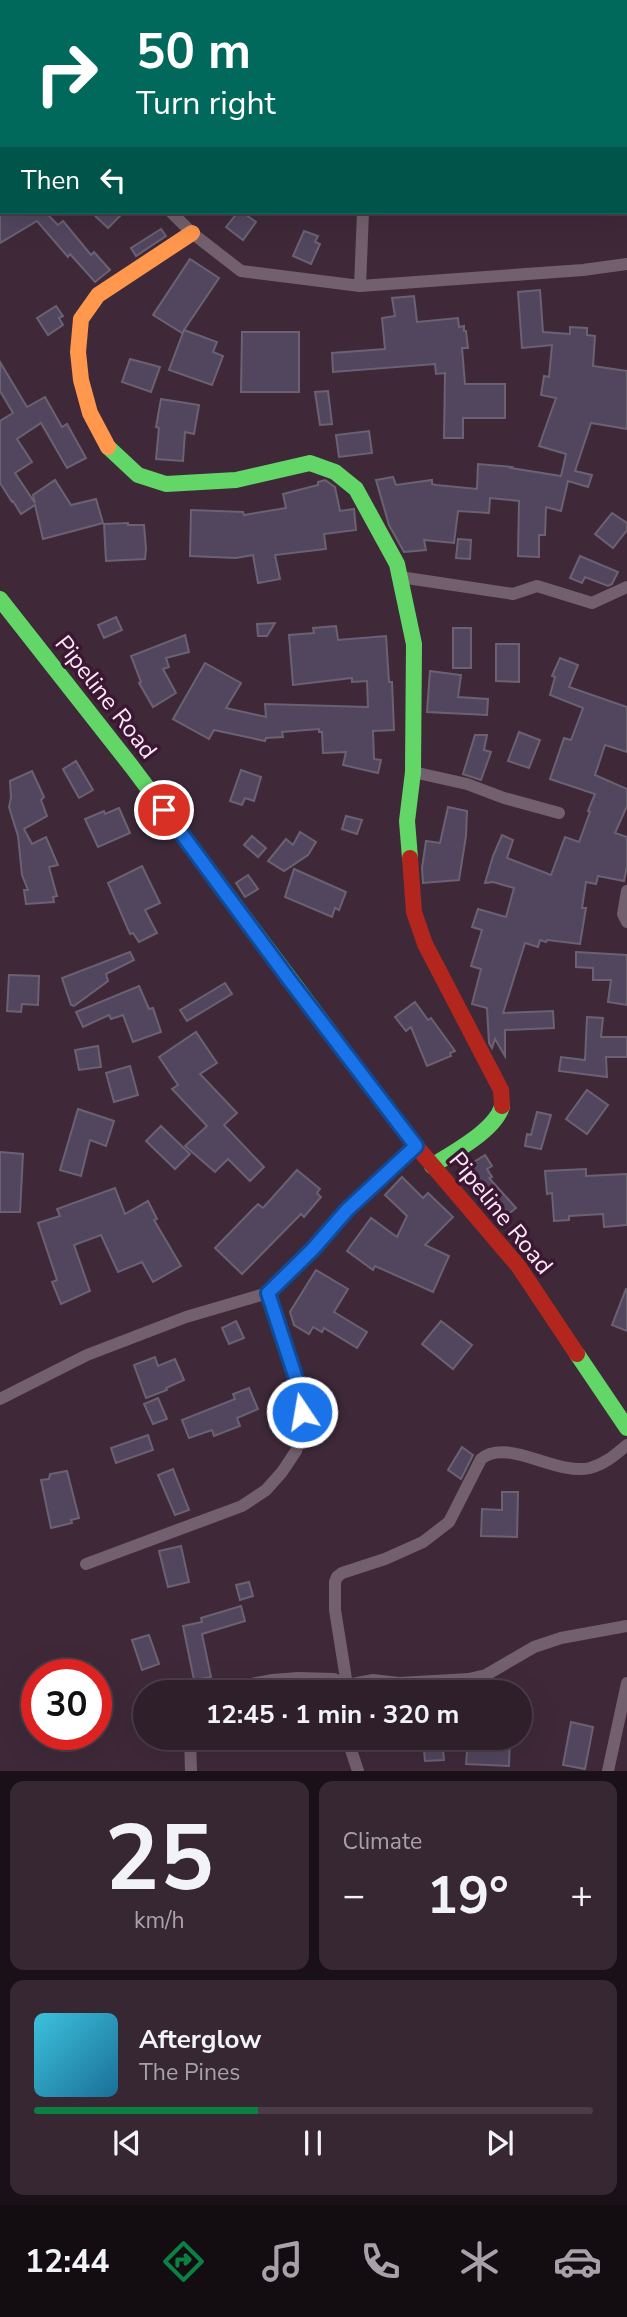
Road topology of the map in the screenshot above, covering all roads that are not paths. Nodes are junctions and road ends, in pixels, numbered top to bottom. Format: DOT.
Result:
graph roads {
  1 [pos="173,214"];
  2 [pos="363,214"];
  3 [pos="192,233"];
  4 [pos="627,264"];
  5 [pos="360,286"];
  6 [pos="400,577"];
  7 [pos="627,587"];
  8 [pos="0,599"];
  9 [pos="413,772"];
  10 [pos="559,813"];
  11 [pos="627,891"];
  12 [pos="627,922"];
  13 [pos="416,1146"];
  14 [pos="432,1166"];
  15 [pos="268,1293"];
  16 [pos="0,1399"];
  17 [pos="627,1428"];
  18 [pos="627,1446"];
  19 [pos="86,1564"];
  20 [pos="627,1626"];
  21 [pos="273,1680"];
  22 [pos="335,1680"];
  23 [pos="345,1680"];
  24 [pos="451,1680"];
  25 [pos="627,1683"];
  26 [pos="190,1750"];
  27 [pos="350,1750"];
  28 [pos="191,1771"];
  29 [pos="358,1771"];
  30 [pos="608,1771"];
  1 -- 3 [label="street"];
  2 -- 5 [label="street"];
  3 -- 5 [label="street"];
  3 -- 6 [label="street"];
  4 -- 5 [label="street"];
  6 -- 7 [label="street"];
  6 -- 9 [label="street"];
  8 -- 13 [label="street, Pipeline Road"];
  9 -- 10 [label="street"];
  9 -- 14 [label="street"];
  11 -- 12 [label="street"];
  13 -- 14 [label="street, Pipeline Road"];
  13 -- 15 [label="street"];
  14 -- 17 [label="street, Pipeline Road"];
  15 -- 16 [label="street"];
  15 -- 19 [label="street"];
  18 -- 23 [label="street"];
  20 -- 24 [label="street"];
  21 -- 22 [label="street"];
  25 -- 30 [label="street"];
  26 -- 28 [label="street"];
  27 -- 29 [label="street"];
}
